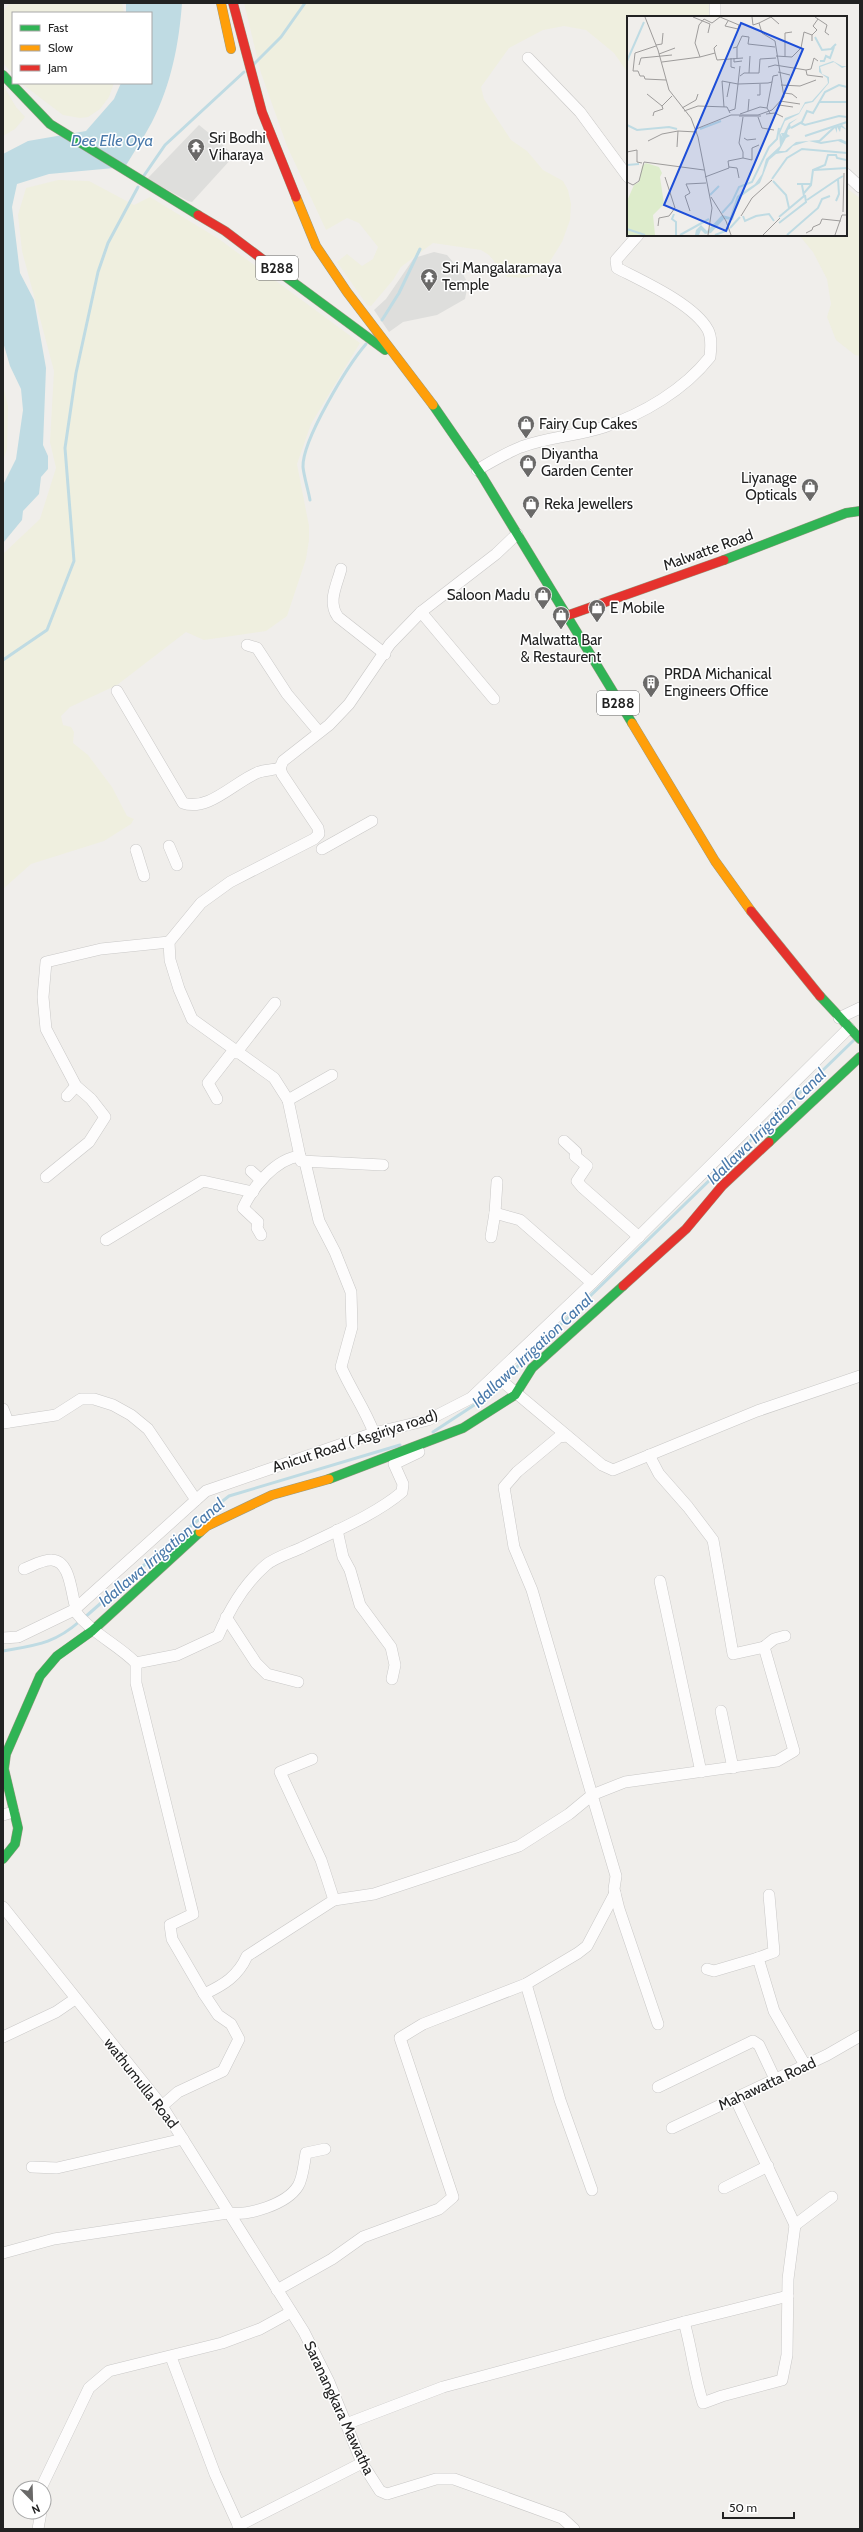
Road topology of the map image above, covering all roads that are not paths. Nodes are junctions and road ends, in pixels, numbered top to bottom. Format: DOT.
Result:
graph roads {
  1 [pos="221,3"];
  2 [pos="233,3"];
  3 [pos="715,3"];
  4 [pos="716,16"];
  5 [pos="234,58"];
  6 [pos="528,58"];
  7 [pos="3,75"];
  8 [pos="847,175"];
  9 [pos="627,176"];
  10 [pos="860,187"];
  11 [pos="285,198"];
  12 [pos="307,228"];
  13 [pos="637,236"];
  14 [pos="399,359"];
  15 [pos="478,470"];
  16 [pos="860,511"];
  17 [pos="517,534"];
  18 [pos="341,569"];
  19 [pos="421,612"];
  20 [pos="566,616"];
  21 [pos="247,645"];
  22 [pos="385,654"];
  23 [pos="117,691"];
  24 [pos="494,699"];
  25 [pos="319,732"];
  26 [pos="280,768"];
  27 [pos="372,821"];
  28 [pos="169,846"];
  29 [pos="322,849"];
  30 [pos="136,850"];
  31 [pos="177,865"];
  32 [pos="144,876"];
  33 [pos="169,942"];
  34 [pos="275,1003"];
  35 [pos="860,1008"];
  36 [pos="839,1018"];
  37 [pos="849,1028"];
  38 [pos="860,1039"];
  39 [pos="235,1052"];
  40 [pos="860,1057"];
  41 [pos="332,1075"];
  42 [pos="76,1086"];
  43 [pos="67,1096"];
  44 [pos="218,1099"];
  45 [pos="288,1100"];
  46 [pos="564,1141"];
  47 [pos="303,1159"];
  48 [pos="383,1165"];
  49 [pos="251,1171"];
  50 [pos="46,1177"];
  51 [pos="261,1180"];
  52 [pos="497,1182"];
  53 [pos="253,1192"];
  54 [pos="495,1213"];
  55 [pos="261,1235"];
  56 [pos="491,1237"];
  57 [pos="639,1237"];
  58 [pos="106,1240"];
  59 [pos="592,1283"];
  60 [pos="860,1376"];
  61 [pos="501,1381"];
  62 [pos="515,1395"];
  63 [pos="3,1409"];
  64 [pos="5,1423"];
  65 [pos="463,1428"];
  66 [pos="374,1433"];
  67 [pos="567,1436"];
  68 [pos="649,1455"];
  69 [pos="196,1500"];
  70 [pos="337,1530"];
  71 [pos="24,1569"];
  72 [pos="660,1581"];
  73 [pos="76,1611"];
  74 [pos="226,1617"];
  75 [pos="89,1628"];
  76 [pos="785,1636"];
  77 [pos="3,1638"];
  78 [pos="764,1647"];
  79 [pos="136,1663"];
  80 [pos="392,1679"];
  81 [pos="298,1682"];
  82 [pos="721,1711"];
  83 [pos="5,1754"];
  84 [pos="312,1759"];
  85 [pos="737,1767"];
  86 [pos="701,1772"];
  87 [pos="755,1772"];
  88 [pos="592,1795"];
  89 [pos="8,1814"];
  90 [pos="3,1859"];
  91 [pos="615,1893"];
  92 [pos="769,1895"];
  93 [pos="334,1900"];
  94 [pos="5,1912"];
  95 [pos="758,1958"];
  96 [pos="707,1969"];
  97 [pos="526,1984"];
  98 [pos="204,1994"];
  99 [pos="75,1999"];
  100 [pos="658,2024"];
  101 [pos="860,2036"];
  102 [pos="3,2037"];
  103 [pos="805,2065"];
  104 [pos="775,2079"];
  105 [pos="658,2087"];
  106 [pos="735,2098"];
  107 [pos="162,2106"];
  108 [pos="672,2128"];
  109 [pos="183,2139"];
  110 [pos="325,2149"];
  111 [pos="768,2166"];
  112 [pos="32,2167"];
  113 [pos="724,2188"];
  114 [pos="592,2190"];
  115 [pos="832,2197"];
  116 [pos="228,2213"];
  117 [pos="795,2225"];
  118 [pos="3,2253"];
  119 [pos="277,2290"];
  120 [pos="788,2296"];
  121 [pos="291,2312"];
  122 [pos="684,2322"];
  123 [pos="171,2357"];
  124 [pos="346,2424"];
  125 [pos="362,2463"];
  126 [pos="45,2480"];
  127 [pos="239,2527"];
  128 [pos="574,2529"];
  1 -- 5 [label="main road"];
  2 -- 12 [label="main road"];
  3 -- 4 [label="street"];
  6 -- 9 [label="street"];
  7 -- 14 [label="main road, B288"];
  8 -- 10 [label="street"];
  11 -- 12 [label="main road"];
  12 -- 14 [label="main road"];
  13 -- 15 [label="street"];
  14 -- 15 [label="main road, B288"];
  15 -- 17 [label="main road, B288"];
  16 -- 20 [label="main road, Malwatte Road"];
  17 -- 19 [label="street"];
  17 -- 20 [label="main road, B288"];
  18 -- 22 [label="street"];
  19 -- 22 [label="street"];
  19 -- 24 [label="street"];
  20 -- 36 [label="main road, B288"];
  21 -- 25 [label="street"];
  22 -- 25 [label="street"];
  23 -- 26 [label="street"];
  25 -- 26 [label="street"];
  26 -- 33 [label="street"];
  27 -- 29 [label="street"];
  28 -- 31 [label="street"];
  30 -- 32 [label="street"];
  33 -- 39 [label="street"];
  33 -- 42 [label="street"];
  34 -- 39 [label="street"];
  35 -- 36 [label="street"];
  36 -- 37 [label="main road, B288"];
  37 -- 38 [label="main road, B288"];
  37 -- 57 [label="street, Anicut Road ( Asgiriya road)"];
  39 -- 44 [label="street"];
  39 -- 45 [label="street"];
  40 -- 62 [label="main road"];
  41 -- 45 [label="street"];
  42 -- 43 [label="street"];
  42 -- 50 [label="street"];
  45 -- 47 [label="street"];
  46 -- 57 [label="street"];
  47 -- 48 [label="street"];
  47 -- 51 [label="street"];
  47 -- 66 [label="street"];
  49 -- 51 [label="street"];
  51 -- 53 [label="street"];
  52 -- 54 [label="street"];
  53 -- 55 [label="street"];
  53 -- 58 [label="street"];
  54 -- 56 [label="street"];
  54 -- 59 [label="street"];
  57 -- 59 [label="street, Anicut Road ( Asgiriya road)"];
  59 -- 61 [label="street, Anicut Road ( Asgiriya road)"];
  60 -- 68 [label="street"];
  61 -- 62 [label="street"];
  61 -- 66 [label="street, Anicut Road ( Asgiriya road)"];
  62 -- 65 [label="main road"];
  62 -- 67 [label="street"];
  63 -- 64 [label="street"];
  64 -- 69 [label="street"];
  65 -- 70 [label="street"];
  65 -- 75 [label="main road"];
  66 -- 69 [label="street, Anicut Road ( Asgiriya road)"];
  67 -- 68 [label="street"];
  67 -- 88 [label="street"];
  68 -- 78 [label="street"];
  69 -- 73 [label="street, Anicut Road ( Asgiriya road)"];
  70 -- 74 [label="street"];
  70 -- 80 [label="street"];
  71 -- 73 [label="street"];
  72 -- 86 [label="street"];
  73 -- 75 [label="street"];
  73 -- 77 [label="street, Anicut Road ( Asgiriya road)"];
  74 -- 79 [label="street"];
  74 -- 81 [label="street"];
  75 -- 79 [label="street"];
  75 -- 83 [label="main road"];
  76 -- 78 [label="street"];
  78 -- 85 [label="street"];
  79 -- 98 [label="street"];
  82 -- 85 [label="street"];
  83 -- 89 [label="main road"];
  84 -- 93 [label="street"];
  85 -- 86 [label="street"];
  85 -- 87 [label="street"];
  86 -- 88 [label="street"];
  88 -- 91 [label="street"];
  88 -- 93 [label="street"];
  89 -- 90 [label="main road"];
  91 -- 97 [label="street"];
  91 -- 100 [label="street"];
  92 -- 95 [label="street"];
  93 -- 98 [label="street"];
  94 -- 99 [label="street, wathumulla Road"];
  95 -- 96 [label="street"];
  95 -- 103 [label="street"];
  97 -- 114 [label="street"];
  97 -- 119 [label="street"];
  98 -- 107 [label="street"];
  99 -- 102 [label="street"];
  99 -- 107 [label="street, wathumulla Road"];
  101 -- 103 [label="street, Mahawatta Road"];
  103 -- 104 [label="street, Mahawatta Road"];
  104 -- 105 [label="street"];
  104 -- 106 [label="street, Mahawatta Road"];
  106 -- 108 [label="street, Mahawatta Road"];
  106 -- 111 [label="street"];
  107 -- 109 [label="street, wathumulla Road"];
  109 -- 112 [label="street"];
  109 -- 116 [label="street, wathumulla Road"];
  110 -- 116 [label="street"];
  111 -- 113 [label="street"];
  111 -- 117 [label="street"];
  115 -- 117 [label="street"];
  116 -- 118 [label="street"];
  116 -- 119 [label="street, wathumulla Road"];
  117 -- 120 [label="street"];
  119 -- 121 [label="street, Saranangkara Mawatha"];
  120 -- 122 [label="street"];
  120 -- 122 [label="street"];
  121 -- 123 [label="street"];
  121 -- 124 [label="street, Saranangkara Mawatha"];
  122 -- 124 [label="street"];
  123 -- 126 [label="street"];
  123 -- 127 [label="street"];
  124 -- 125 [label="street, Saranangkara Mawatha"];
  125 -- 127 [label="street"];
  125 -- 128 [label="street, Saranangkara Mawatha"];
}
